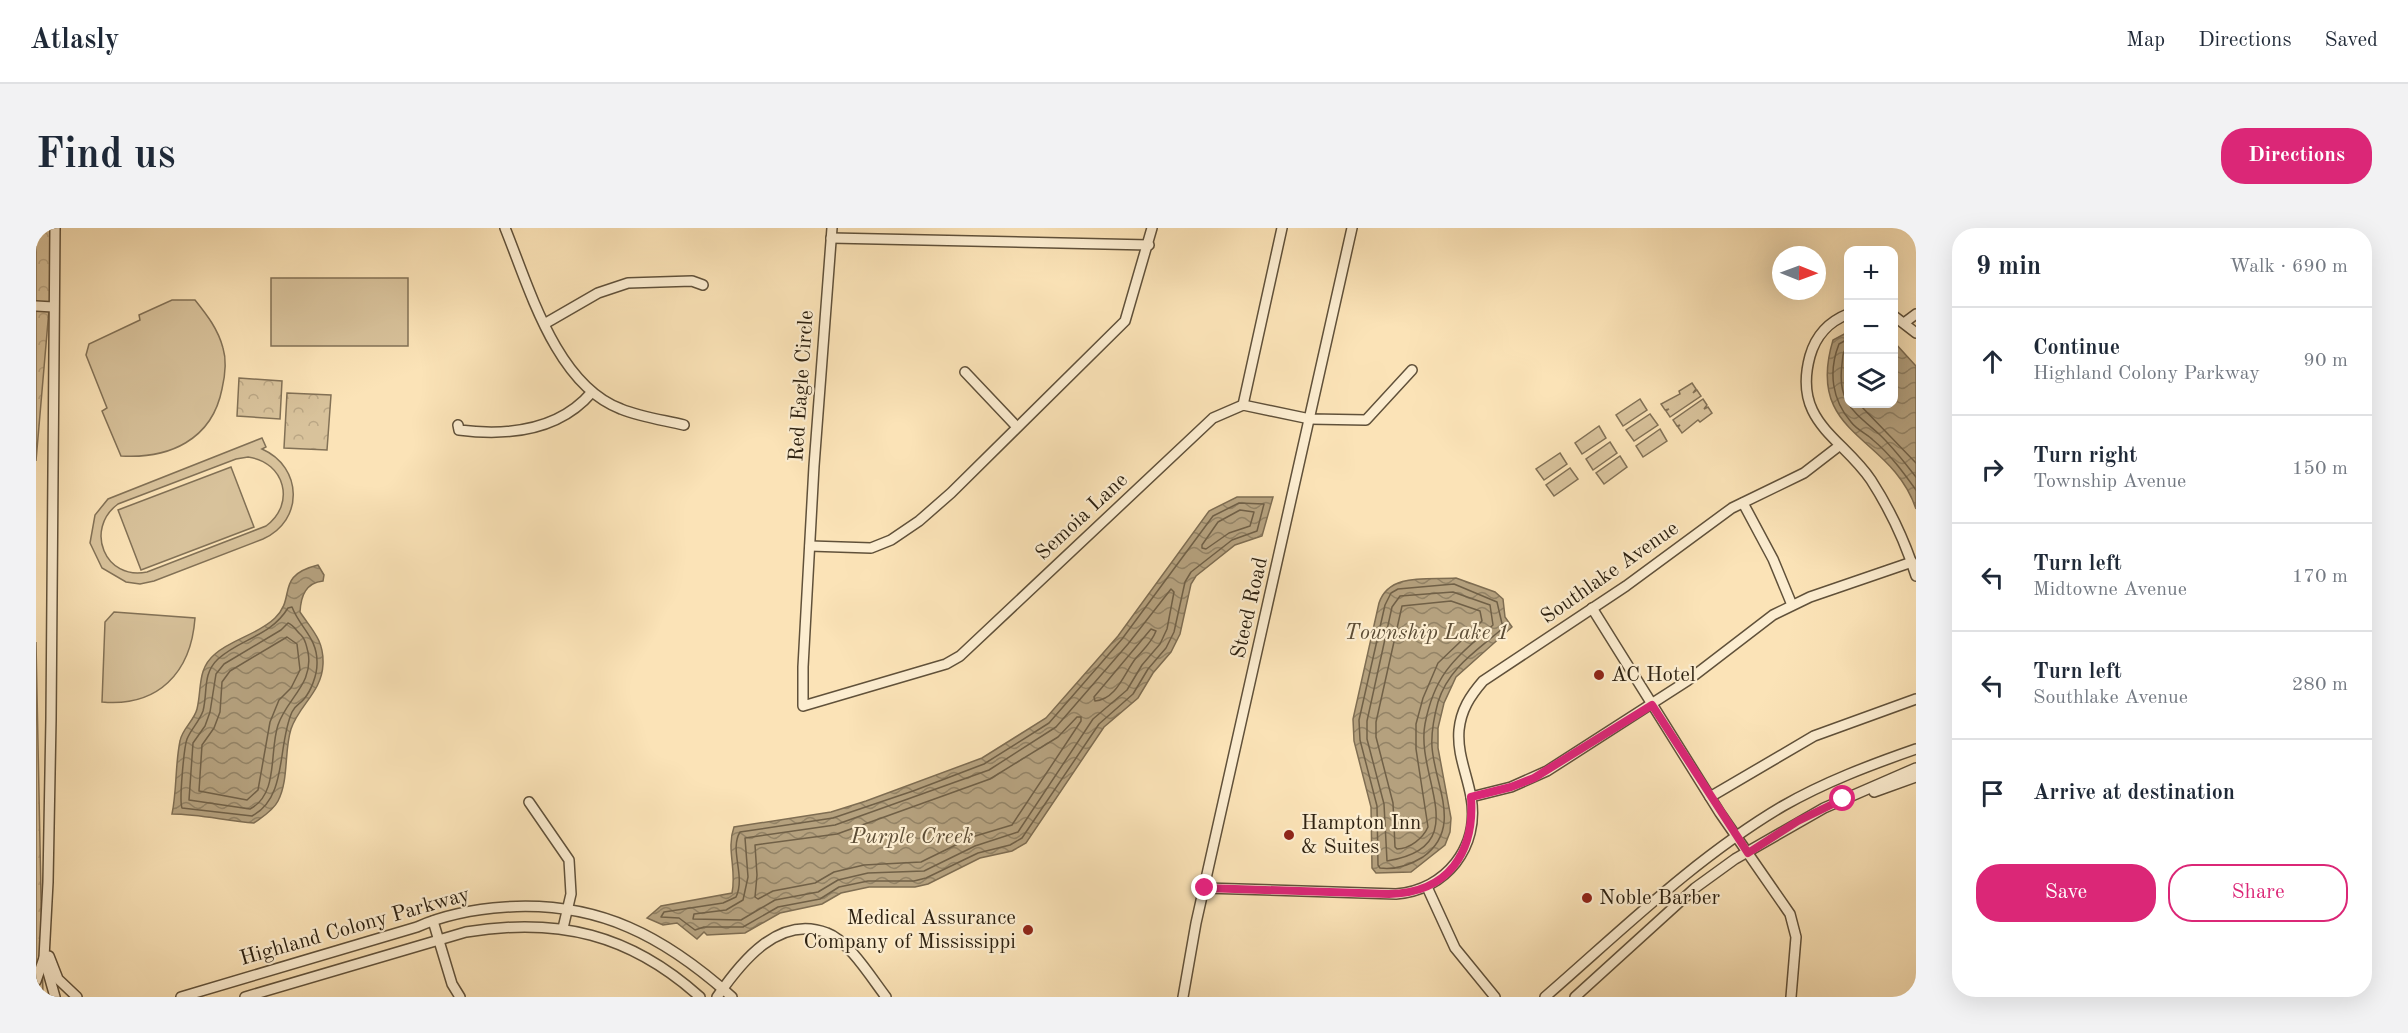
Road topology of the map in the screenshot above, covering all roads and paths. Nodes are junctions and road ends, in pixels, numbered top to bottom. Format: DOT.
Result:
graph roads {
  1 [pos="55,228"];
  2 [pos="505,228"];
  3 [pos="1152,228"];
  4 [pos="1282,228"];
  5 [pos="1352,228"];
  6 [pos="832,233"];
  7 [pos="1149,245"];
  8 [pos="703,285"];
  9 [pos="36,306"];
  10 [pos="53,307"];
  11 [pos="1916,314"];
  12 [pos="1844,317"];
  13 [pos="1898,319"];
  14 [pos="546,323"];
  15 [pos="1904,323"];
  16 [pos="1916,333"];
  17 [pos="1412,370"];
  18 [pos="964,372"];
  19 [pos="592,392"];
  20 [pos="1243,405"];
  21 [pos="1310,419"];
  22 [pos="684,424"];
  23 [pos="458,425"];
  24 [pos="1017,427"];
  25 [pos="1839,446"];
  26 [pos="1743,503"];
  27 [pos="810,546"];
  28 [pos="1912,562"];
  29 [pos="1916,576"];
  30 [pos="1792,605"];
  31 [pos="1592,609"];
  32 [pos="803,667"];
  33 [pos="1916,699"];
  34 [pos="1652,705"];
  35 [pos="1916,749"];
  36 [pos="1916,768"];
  37 [pos="1916,777"];
  38 [pos="1471,797"];
  39 [pos="1710,798"];
  40 [pos="1843,799"];
  41 [pos="529,802"];
  42 [pos="1737,836"];
  43 [pos="1748,853"];
  44 [pos="1427,887"];
  45 [pos="1205,888"];
  46 [pos="567,909"];
  47 [pos="433,921"];
  48 [pos="563,928"];
  49 [pos="439,940"];
  50 [pos="45,945"];
  51 [pos="40,961"];
  52 [pos="36,981"];
  53 [pos="723,988"];
  54 [pos="55,997"];
  55 [pos="77,997"];
  56 [pos="181,997"];
  57 [pos="245,997"];
  58 [pos="460,997"];
  59 [pos="700,997"];
  60 [pos="717,997"];
  61 [pos="732,997"];
  62 [pos="886,997"];
  63 [pos="1183,997"];
  64 [pos="1495,997"];
  65 [pos="1545,997"];
  66 [pos="1575,997"];
  67 [pos="1791,997"];
  1 -- 10 [label="street"];
  2 -- 14 [label="street"];
  3 -- 7 [label="street"];
  4 -- 20 [label="street"];
  5 -- 21 [label="street, Steed Road"];
  6 -- 7 [label="street"];
  6 -- 27 [label="street, Red Eagle Circle"];
  7 -- 24 [label="street"];
  8 -- 14 [label="street"];
  9 -- 10 [label="street"];
  10 -- 50 [label="street"];
  11 -- 15 [label="street"];
  12 -- 25 [label="street"];
  13 -- 15 [label="street"];
  14 -- 19 [label="street"];
  15 -- 16 [label="street"];
  17 -- 21 [label="street"];
  18 -- 24 [label="street"];
  19 -- 22 [label="street"];
  19 -- 23 [label="street"];
  20 -- 21 [label="street"];
  20 -- 32 [label="street, Semoia Lane"];
  21 -- 45 [label="street, Steed Road"];
  24 -- 27 [label="street"];
  25 -- 26 [label="street, Southlake Avenue"];
  25 -- 28 [label="street"];
  26 -- 30 [label="street"];
  26 -- 31 [label="street, Southlake Avenue"];
  27 -- 32 [label="street, Red Eagle Circle"];
  28 -- 29 [label="street"];
  28 -- 30 [label="street"];
  30 -- 34 [label="street"];
  31 -- 34 [label="street"];
  31 -- 38 [label="street, Southlake Avenue"];
  33 -- 39 [label="street"];
  34 -- 38 [label="street"];
  34 -- 39 [label="street"];
  35 -- 42 [label="street"];
  36 -- 40 [label="street"];
  37 -- 40 [label="street"];
  38 -- 44 [label="street, Southlake Avenue"];
  39 -- 42 [label="street"];
  40 -- 43 [label="street"];
  41 -- 46 [label="street"];
  42 -- 43 [label="street"];
  42 -- 65 [label="street"];
  43 -- 66 [label="street"];
  43 -- 67 [label="street"];
  44 -- 45 [label="street, Southlake Avenue"];
  44 -- 64 [label="street"];
  45 -- 63 [label="street, Steed Road"];
  46 -- 47 [label="street, Highland Colony Parkway"];
  46 -- 48 [label="street"];
  46 -- 53 [label="street, Highland Colony Parkway"];
  47 -- 49 [label="street"];
  47 -- 56 [label="street, Highland Colony Parkway"];
  48 -- 49 [label="street, Highland Colony Parkway"];
  48 -- 59 [label="street, Highland Colony Parkway"];
  49 -- 57 [label="street, Highland Colony Parkway"];
  49 -- 58 [label="street"];
  50 -- 51 [label="street"];
  50 -- 55 [label="street"];
  51 -- 52 [label="street"];
  51 -- 54 [label="street"];
  53 -- 60 [label="street"];
  53 -- 61 [label="street, Highland Colony Parkway"];
  53 -- 62 [label="street"];
}
